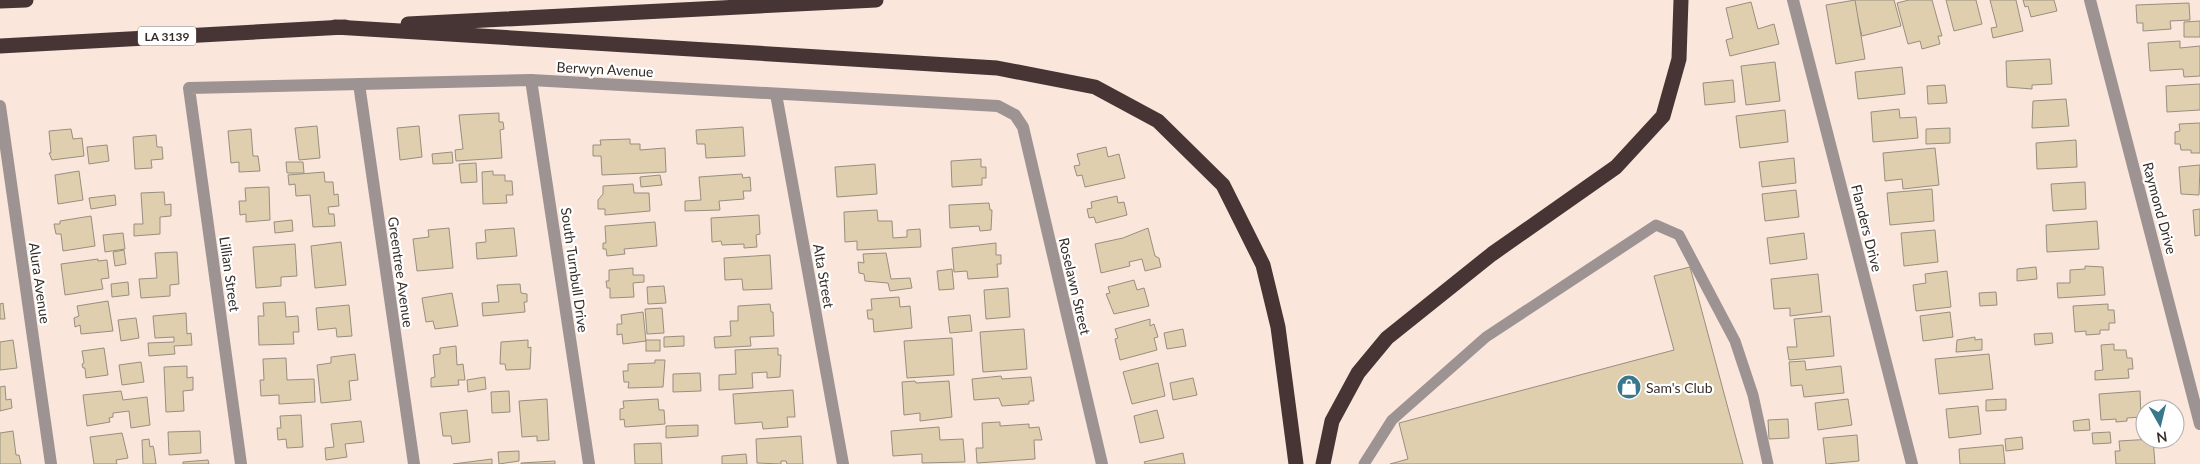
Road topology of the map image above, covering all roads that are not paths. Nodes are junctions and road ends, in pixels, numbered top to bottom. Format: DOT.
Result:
graph roads {
  1 [pos="26,0"];
  2 [pos="876,0"];
  3 [pos="1681,0"];
  4 [pos="1793,0"];
  5 [pos="2090,0"];
  6 [pos="0,2"];
  7 [pos="335,27"];
  8 [pos="0,46"];
  9 [pos="531,80"];
  10 [pos="359,84"];
  11 [pos="189,88"];
  12 [pos="776,94"];
  13 [pos="0,106"];
  14 [pos="1015,117"];
  15 [pos="2200,424"];
  16 [pos="51,464"];
  17 [pos="241,464"];
  18 [pos="414,464"];
  19 [pos="589,464"];
  20 [pos="843,464"];
  21 [pos="1102,464"];
  22 [pos="1296,464"];
  23 [pos="1323,464"];
  24 [pos="1364,464"];
  25 [pos="1768,464"];
  26 [pos="1912,464"];
  1 -- 6 [label="highway"];
  2 -- 7 [label="highway, LA 3139"];
  3 -- 23 [label="highway"];
  4 -- 26 [label="street, Flanders Drive"];
  5 -- 15 [label="street, Raymond Drive"];
  7 -- 8 [label="highway, LA 3139"];
  7 -- 22 [label="highway"];
  9 -- 10 [label="street, Berwyn Avenue"];
  9 -- 12 [label="street, Berwyn Avenue"];
  9 -- 19 [label="street, South Turnbull Drive"];
  10 -- 11 [label="street, Berwyn Avenue"];
  10 -- 18 [label="street, Greentree Avenue"];
  11 -- 17 [label="street, Lillian Street"];
  12 -- 14 [label="street, Berwyn Avenue"];
  12 -- 20 [label="street, Alta Street"];
  13 -- 16 [label="street, Alura Avenue"];
  14 -- 21 [label="street, Roselawn Street"];
  24 -- 25 [label="lane"];
}
